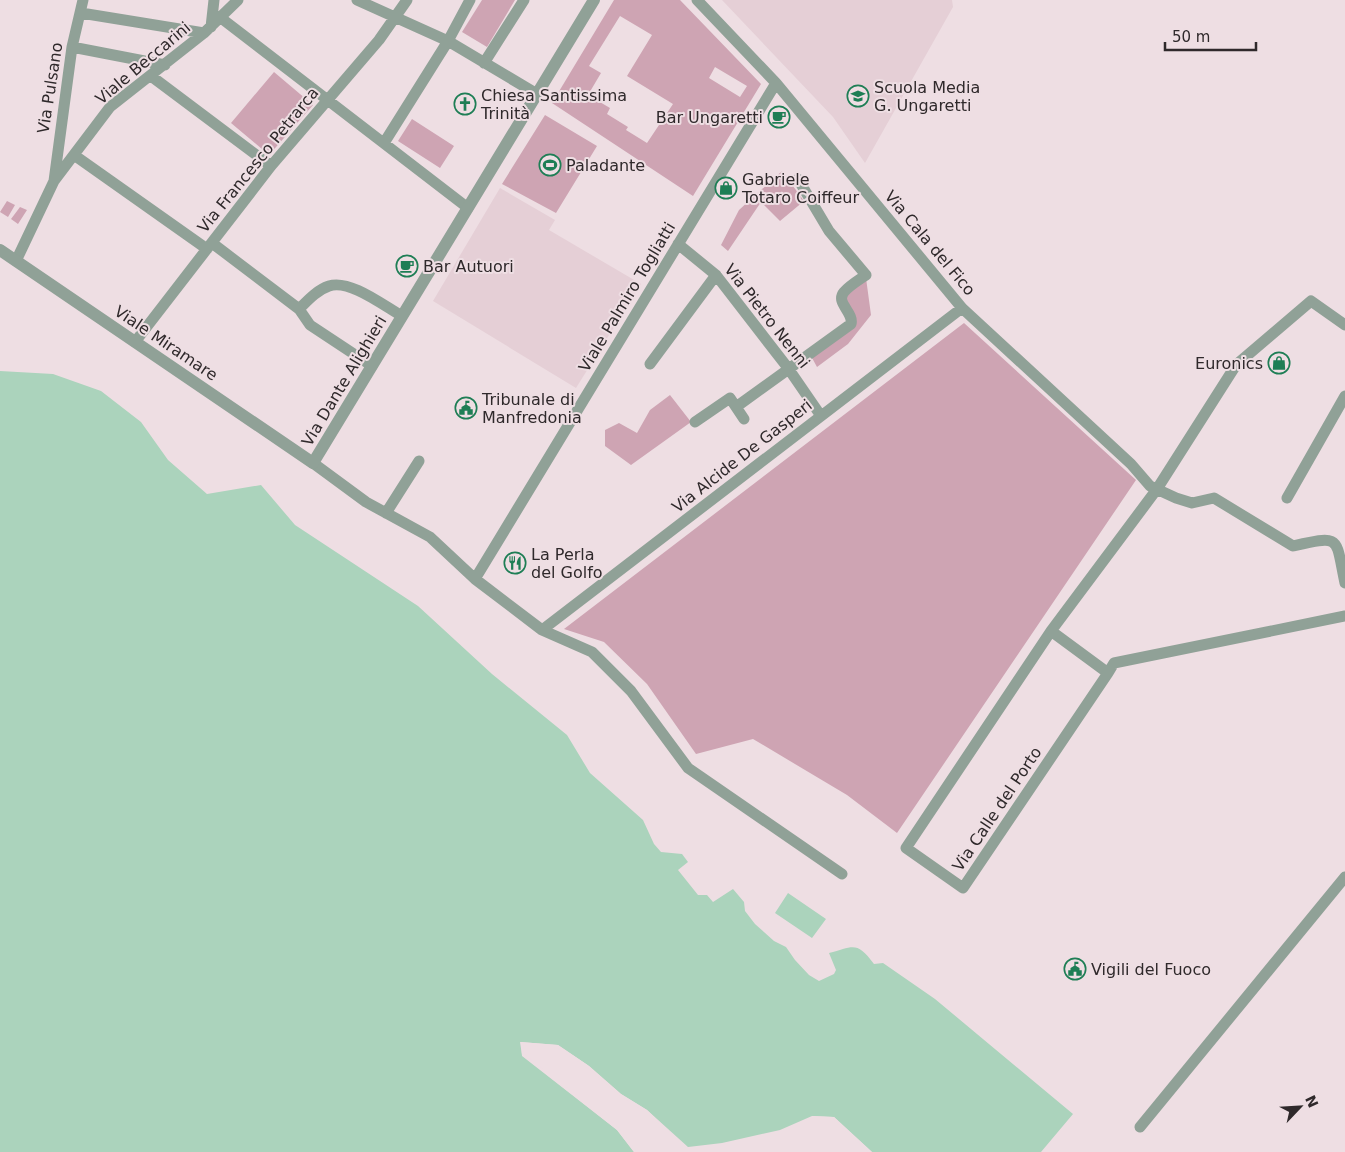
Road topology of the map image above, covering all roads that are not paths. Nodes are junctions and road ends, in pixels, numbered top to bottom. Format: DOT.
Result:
graph roads {
  1 [pos="83,0"];
  2 [pos="214,0"];
  3 [pos="238,0"];
  4 [pos="357,0"];
  5 [pos="407,0"];
  6 [pos="470,0"];
  7 [pos="524,0"];
  8 [pos="594,0"];
  9 [pos="696,0"];
  10 [pos="81,13"];
  11 [pos="396,17"];
  12 [pos="221,18"];
  13 [pos="208,30"];
  14 [pos="448,41"];
  15 [pos="72,47"];
  16 [pos="484,62"];
  17 [pos="165,65"];
  18 [pos="151,76"];
  19 [pos="776,83"];
  20 [pos="537,94"];
  21 [pos="328,100"];
  22 [pos="384,143"];
  23 [pos="74,155"];
  24 [pos="271,166"];
  25 [pos="798,179"];
  26 [pos="54,181"];
  27 [pos="468,208"];
  28 [pos="678,244"];
  29 [pos="210,246"];
  30 [pos="0,250"];
  31 [pos="16,260"];
  32 [pos="716,275"];
  33 [pos="962,308"];
  34 [pos="299,309"];
  35 [pos="402,316"];
  36 [pos="1345,326"];
  37 [pos="135,342"];
  38 [pos="650,364"];
  39 [pos="372,366"];
  40 [pos="788,368"];
  41 [pos="1345,396"];
  42 [pos="736,406"];
  43 [pos="821,416"];
  44 [pos="744,419"];
  45 [pos="695,422"];
  46 [pos="419,461"];
  47 [pos="313,463"];
  48 [pos="1157,490"];
  49 [pos="1287,498"];
  50 [pos="386,513"];
  51 [pos="475,579"];
  52 [pos="1345,583"];
  53 [pos="1345,616"];
  54 [pos="542,630"];
  55 [pos="1051,631"];
  56 [pos="1108,673"];
  57 [pos="842,874"];
  58 [pos="1345,877"];
  59 [pos="1140,1127"];
  1 -- 10 [label="street, Via Pulsano"];
  2 -- 13 [label="street"];
  3 -- 12 [label="street, Viale Beccarini"];
  4 -- 11 [label="street"];
  5 -- 11 [label="street, Via Francesco Petrarca"];
  6 -- 14 [label="street"];
  7 -- 16 [label="street"];
  8 -- 20 [label="street, Via Dante Alighieri"];
  9 -- 19 [label="street, Via Cala del Fico"];
  10 -- 13 [label="street"];
  10 -- 15 [label="street, Via Pulsano"];
  11 -- 14 [label="street"];
  11 -- 21 [label="street, Via Francesco Petrarca"];
  12 -- 13 [label="street, Viale Beccarini"];
  12 -- 21 [label="street"];
  13 -- 17 [label="street, Viale Beccarini"];
  14 -- 16 [label="street"];
  14 -- 22 [label="street"];
  15 -- 17 [label="street"];
  15 -- 26 [label="street, Via Pulsano"];
  16 -- 20 [label="street"];
  17 -- 18 [label="street, Viale Beccarini"];
  18 -- 23 [label="street, Viale Beccarini"];
  18 -- 24 [label="street"];
  19 -- 28 [label="street, Viale Palmiro Togliatti"];
  19 -- 33 [label="street, Via Cala del Fico"];
  20 -- 27 [label="street, Via Dante Alighieri"];
  21 -- 22 [label="street"];
  21 -- 24 [label="street, Via Francesco Petrarca"];
  22 -- 27 [label="street"];
  23 -- 26 [label="street, Viale Beccarini"];
  23 -- 29 [label="street"];
  24 -- 29 [label="street, Via Francesco Petrarca"];
  25 -- 40 [label="street"];
  26 -- 31 [label="street, Viale Beccarini"];
  27 -- 35 [label="street, Via Dante Alighieri"];
  28 -- 32 [label="street, Via Pietro Nenni"];
  28 -- 51 [label="street, Viale Palmiro Togliatti"];
  29 -- 34 [label="street"];
  29 -- 37 [label="street, Via Francesco Petrarca"];
  30 -- 31 [label="street, Viale Miramare"];
  31 -- 37 [label="street, Viale Miramare"];
  32 -- 38 [label="street"];
  32 -- 40 [label="street, Via Pietro Nenni"];
  33 -- 43 [label="street, Via Alcide De Gasperi"];
  33 -- 48 [label="street, Via Cala del Fico"];
  34 -- 35 [label="street, Via Dante Alighieri"];
  34 -- 39 [label="street"];
  35 -- 39 [label="street, Via Dante Alighieri"];
  36 -- 48 [label="street, Via Calle del Porto"];
  37 -- 47 [label="street, Viale Miramare"];
  39 -- 47 [label="street, Via Dante Alighieri"];
  40 -- 42 [label="street"];
  40 -- 43 [label="street, Via Pietro Nenni"];
  41 -- 49 [label="street"];
  42 -- 44 [label="street"];
  42 -- 45 [label="street"];
  43 -- 54 [label="street, Via Alcide De Gasperi"];
  46 -- 50 [label="street"];
  47 -- 50 [label="street"];
  48 -- 52 [label="street"];
  48 -- 55 [label="street, Via Calle del Porto"];
  50 -- 51 [label="street"];
  51 -- 54 [label="street"];
  53 -- 56 [label="street, Via Calle del Porto"];
  54 -- 57 [label="street"];
  55 -- 56 [label="street"];
  55 -- 56 [label="street, Via Calle del Porto"];
  58 -- 59 [label="street"];
}
